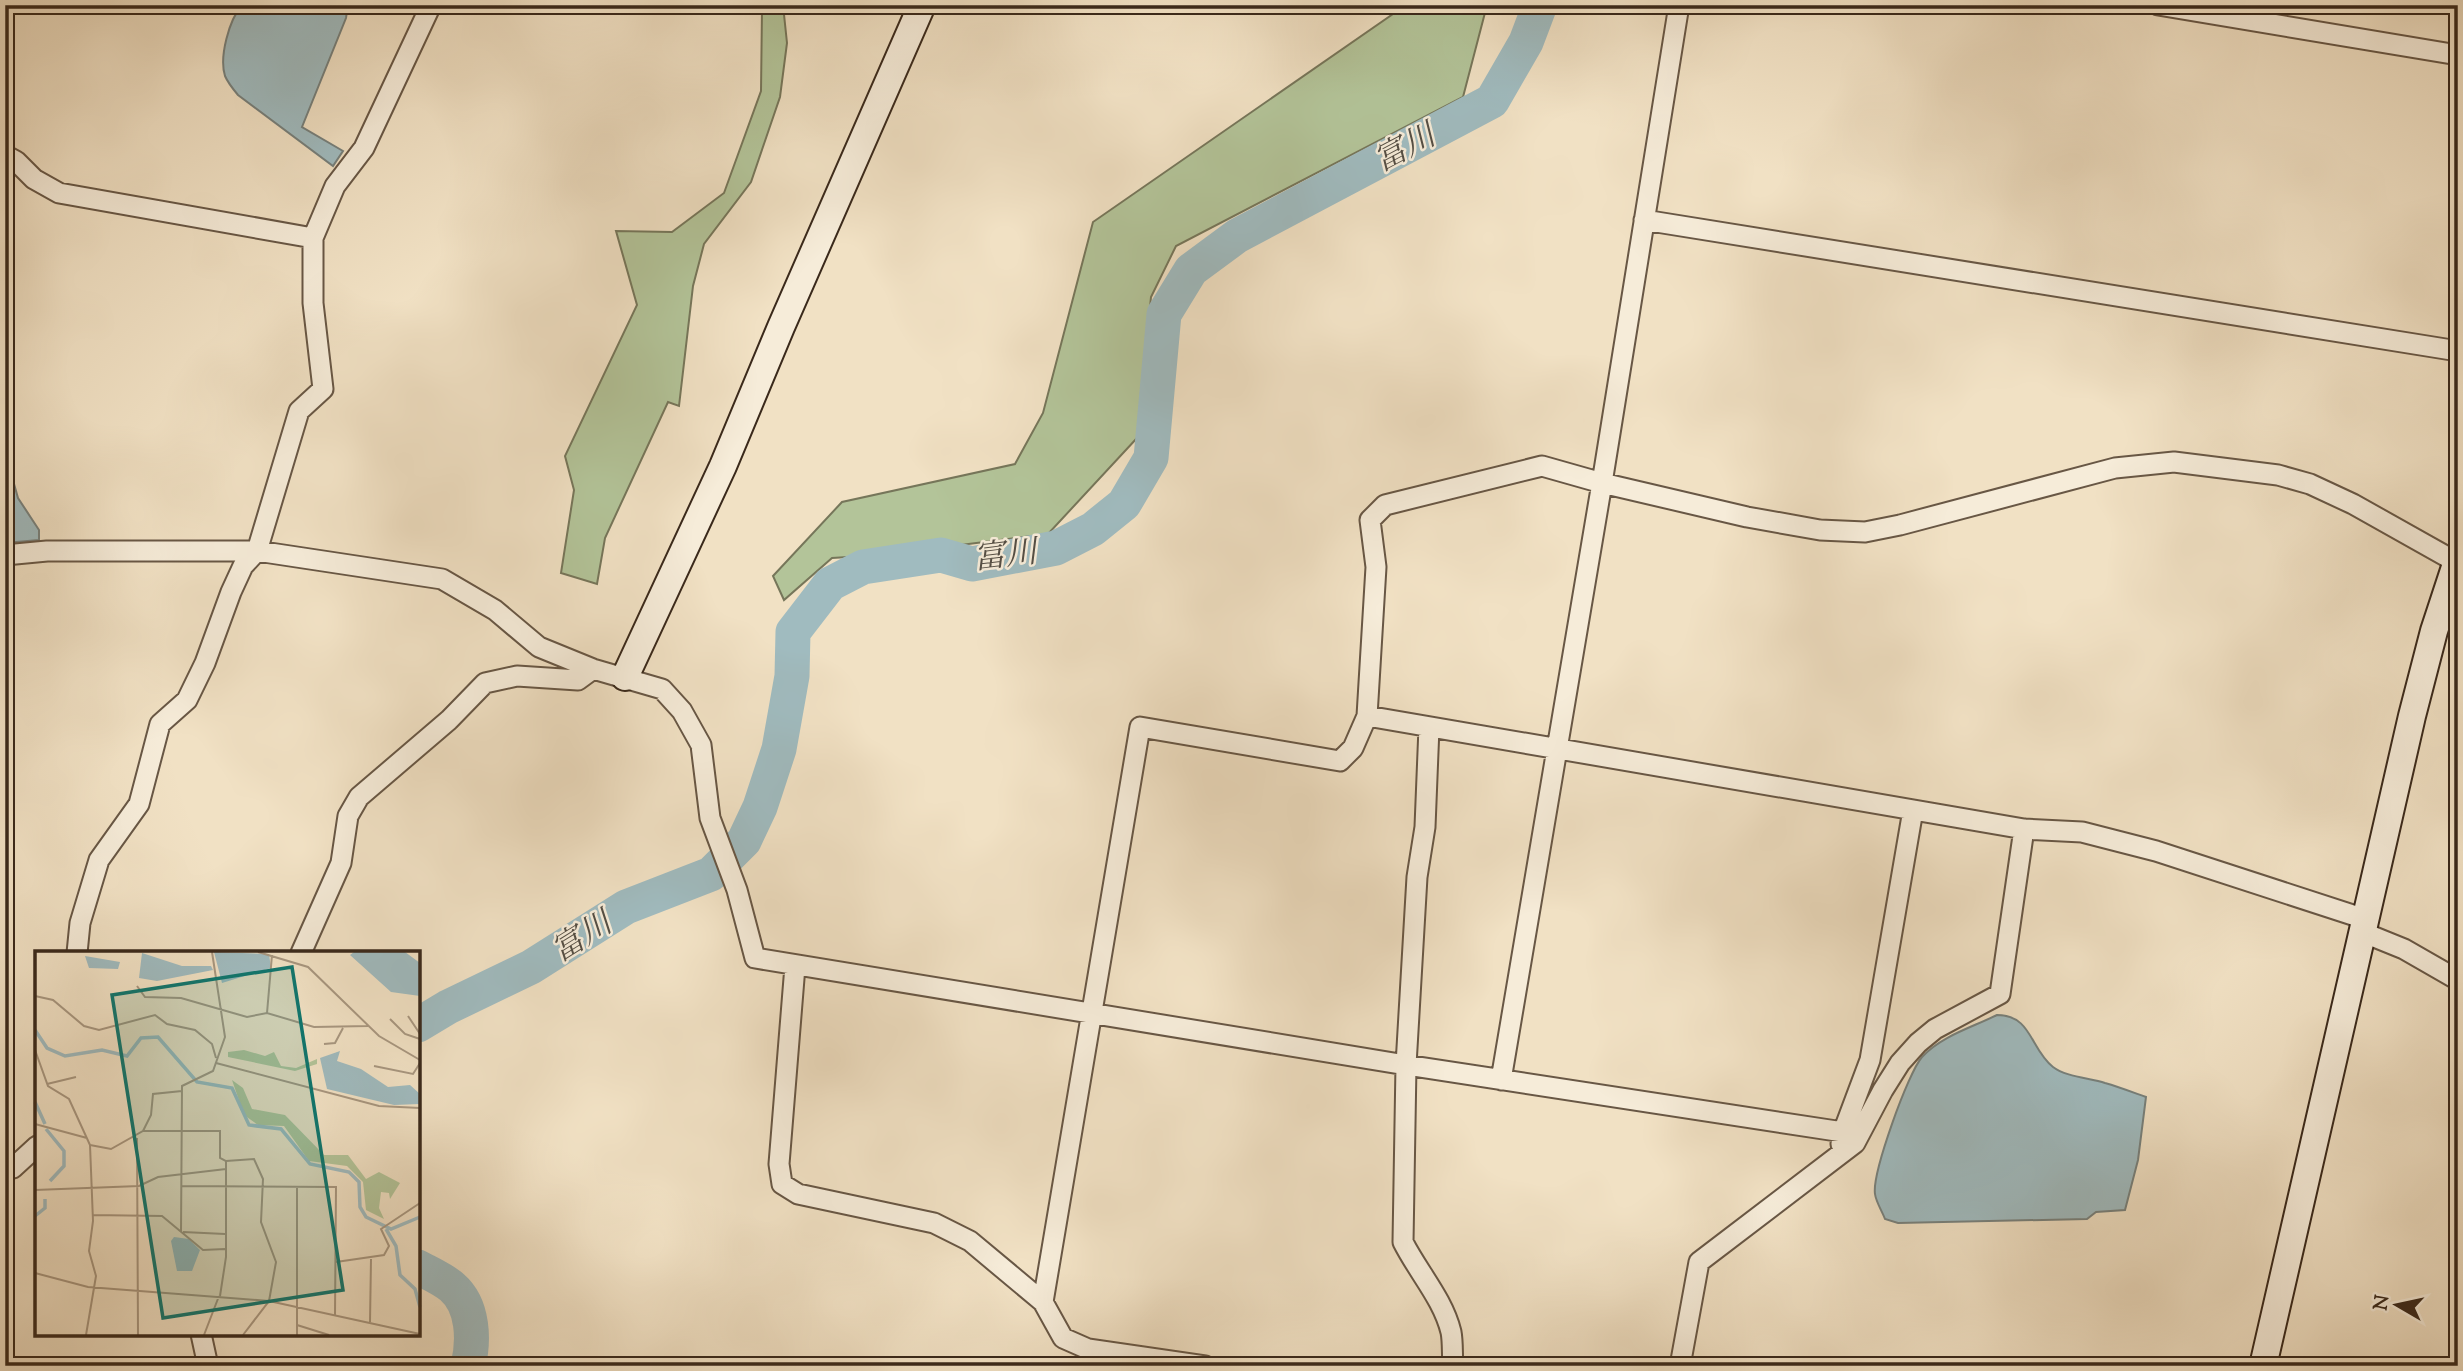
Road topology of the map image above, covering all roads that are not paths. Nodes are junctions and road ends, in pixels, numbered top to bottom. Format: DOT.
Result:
graph roads {
  1 [pos="431,5"];
  2 [pos="922,5"];
  3 [pos="1679,5"];
  4 [pos="2158,5"];
  5 [pos="2252,13"];
  6 [pos="2458,55"];
  7 [pos="5,155"];
  8 [pos="1644,220"];
  9 [pos="313,238"];
  10 [pos="2458,351"];
  11 [pos="1602,483"];
  12 [pos="257,551"];
  13 [pos="5,555"];
  14 [pos="2457,561"];
  15 [pos="593,669"];
  16 [pos="625,677"];
  17 [pos="1367,716"];
  18 [pos="1429,727"];
  19 [pos="1556,748"];
  20 [pos="1913,810"];
  21 [pos="2024,829"];
  22 [pos="2363,925"];
  23 [pos="77,951"];
  24 [pos="302,951"];
  25 [pos="795,966"];
  26 [pos="2458,980"];
  27 [pos="1092,1012"];
  28 [pos="1406,1065"];
  29 [pos="1501,1080"];
  30 [pos="1843,1132"];
  31 [pos="35,1148"];
  32 [pos="1841,1152"];
  33 [pos="5,1169"];
  34 [pos="1043,1303"];
  35 [pos="201,1336"];
  36 [pos="1091,1357"];
  37 [pos="208,1366"];
  38 [pos="1205,1366"];
  39 [pos="1453,1366"];
  40 [pos="1680,1366"];
  41 [pos="2263,1366"];
  1 -- 9 [label="street"];
  2 -- 16 [label="street"];
  3 -- 8 [label="street"];
  4 -- 5 [label="street"];
  5 -- 6 [label="street"];
  7 -- 9 [label="street"];
  8 -- 10 [label="street"];
  8 -- 11 [label="street"];
  9 -- 12 [label="street"];
  11 -- 14 [label="street"];
  11 -- 17 [label="street"];
  11 -- 19 [label="street"];
  12 -- 13 [label="street"];
  12 -- 15 [label="street"];
  12 -- 23 [label="street"];
  14 -- 22 [label="street"];
  15 -- 16 [label="street"];
  15 -- 24 [label="street"];
  16 -- 25 [label="street"];
  17 -- 18 [label="street"];
  17 -- 27 [label="street"];
  18 -- 19 [label="street"];
  18 -- 28 [label="street"];
  19 -- 20 [label="street"];
  19 -- 29 [label="street"];
  20 -- 21 [label="street"];
  20 -- 30 [label="street"];
  21 -- 22 [label="street"];
  21 -- 32 [label="street"];
  22 -- 26 [label="street"];
  22 -- 41 [label="street"];
  25 -- 27 [label="street"];
  25 -- 34 [label="street"];
  27 -- 28 [label="street"];
  27 -- 34 [label="street"];
  28 -- 29 [label="street"];
  28 -- 39 [label="street"];
  29 -- 30 [label="street"];
  30 -- 32 [label="street"];
  31 -- 33 [label="street"];
  32 -- 40 [label="street"];
  34 -- 36 [label="street"];
  35 -- 37 [label="street"];
  36 -- 38 [label="street"];
}
